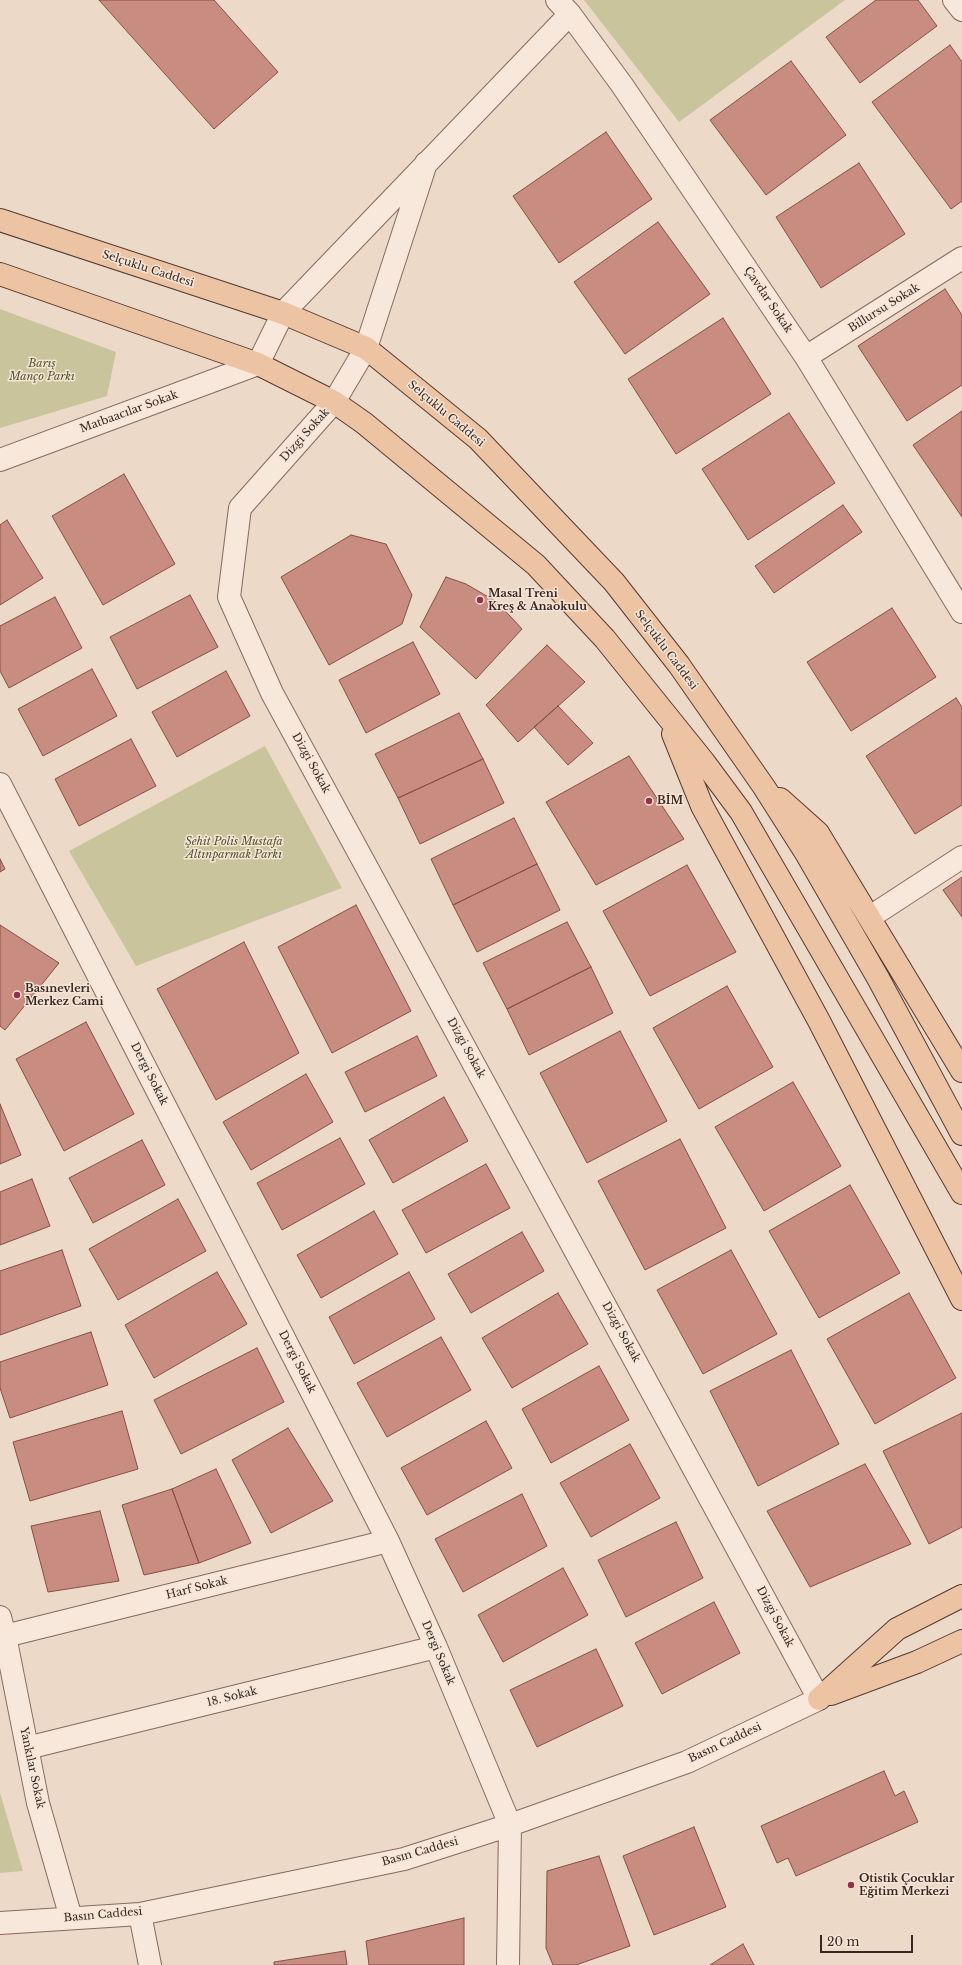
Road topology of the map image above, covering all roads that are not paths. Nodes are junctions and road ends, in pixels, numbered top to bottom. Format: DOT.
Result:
graph roads {
  1 [pos="954,0"];
  2 [pos="564,7"];
  3 [pos="962,10"];
  4 [pos="426,163"];
  5 [pos="0,220"];
  6 [pos="962,258"];
  7 [pos="0,274"];
  8 [pos="283,313"];
  9 [pos="366,348"];
  10 [pos="806,357"];
  11 [pos="258,364"];
  12 [pos="334,402"];
  13 [pos="0,460"];
  14 [pos="962,612"];
  15 [pos="666,714"];
  16 [pos="0,784"];
  17 [pos="764,787"];
  18 [pos="962,857"];
  19 [pos="870,917"];
  20 [pos="962,1071"];
  21 [pos="962,1134"];
  22 [pos="962,1193"];
  23 [pos="962,1299"];
  24 [pos="388,1541"];
  25 [pos="962,1596"];
  26 [pos="3,1626"];
  27 [pos="962,1641"];
  28 [pos="436,1647"];
  29 [pos="819,1699"];
  30 [pos="27,1748"];
  31 [pos="510,1825"];
  32 [pos="140,1914"];
  33 [pos="71,1918"];
  34 [pos="0,1924"];
  35 [pos="150,1965"];
  36 [pos="508,1965"];
  1 -- 3 [label="street"];
  2 -- 4 [label="street"];
  2 -- 10 [label="street, Çavdar Sokak"];
  4 -- 8 [label="street"];
  4 -- 9 [label="street, Dizgi Sokak"];
  5 -- 8 [label="main road, Selçuklu Caddesi"];
  6 -- 10 [label="street, Billursu Sokak"];
  7 -- 11 [label="main road"];
  8 -- 9 [label="main road, Selçuklu Caddesi"];
  8 -- 11 [label="street"];
  9 -- 12 [label="street, Dizgi Sokak"];
  9 -- 17 [label="main road, Selçuklu Caddesi"];
  10 -- 14 [label="street, Çavdar Sokak"];
  11 -- 12 [label="main road"];
  11 -- 13 [label="street, Matbaacılar Sokak"];
  12 -- 15 [label="main road"];
  12 -- 29 [label="street, Dizgi Sokak"];
  15 -- 22 [label="main road"];
  15 -- 23 [label="main road"];
  16 -- 24 [label="street, Dergi Sokak"];
  17 -- 19 [label="main road"];
  17 -- 21 [label="main road"];
  18 -- 19 [label="street"];
  19 -- 20 [label="main road"];
  24 -- 26 [label="street, Harf Sokak"];
  24 -- 28 [label="street, Dergi Sokak"];
  25 -- 29 [label="main road"];
  26 -- 30 [label="street, Yankılar Sokak"];
  27 -- 29 [label="main road"];
  28 -- 30 [label="street, 18. Sokak"];
  28 -- 31 [label="street, Dergi Sokak"];
  29 -- 31 [label="street, Basın Caddesi"];
  30 -- 33 [label="street, Yankılar Sokak"];
  31 -- 32 [label="street, Basın Caddesi"];
  31 -- 36 [label="street, Dergi Sokak"];
  32 -- 33 [label="street, Basın Caddesi"];
  32 -- 35 [label="street"];
  33 -- 34 [label="street, Basın Caddesi"];
}
